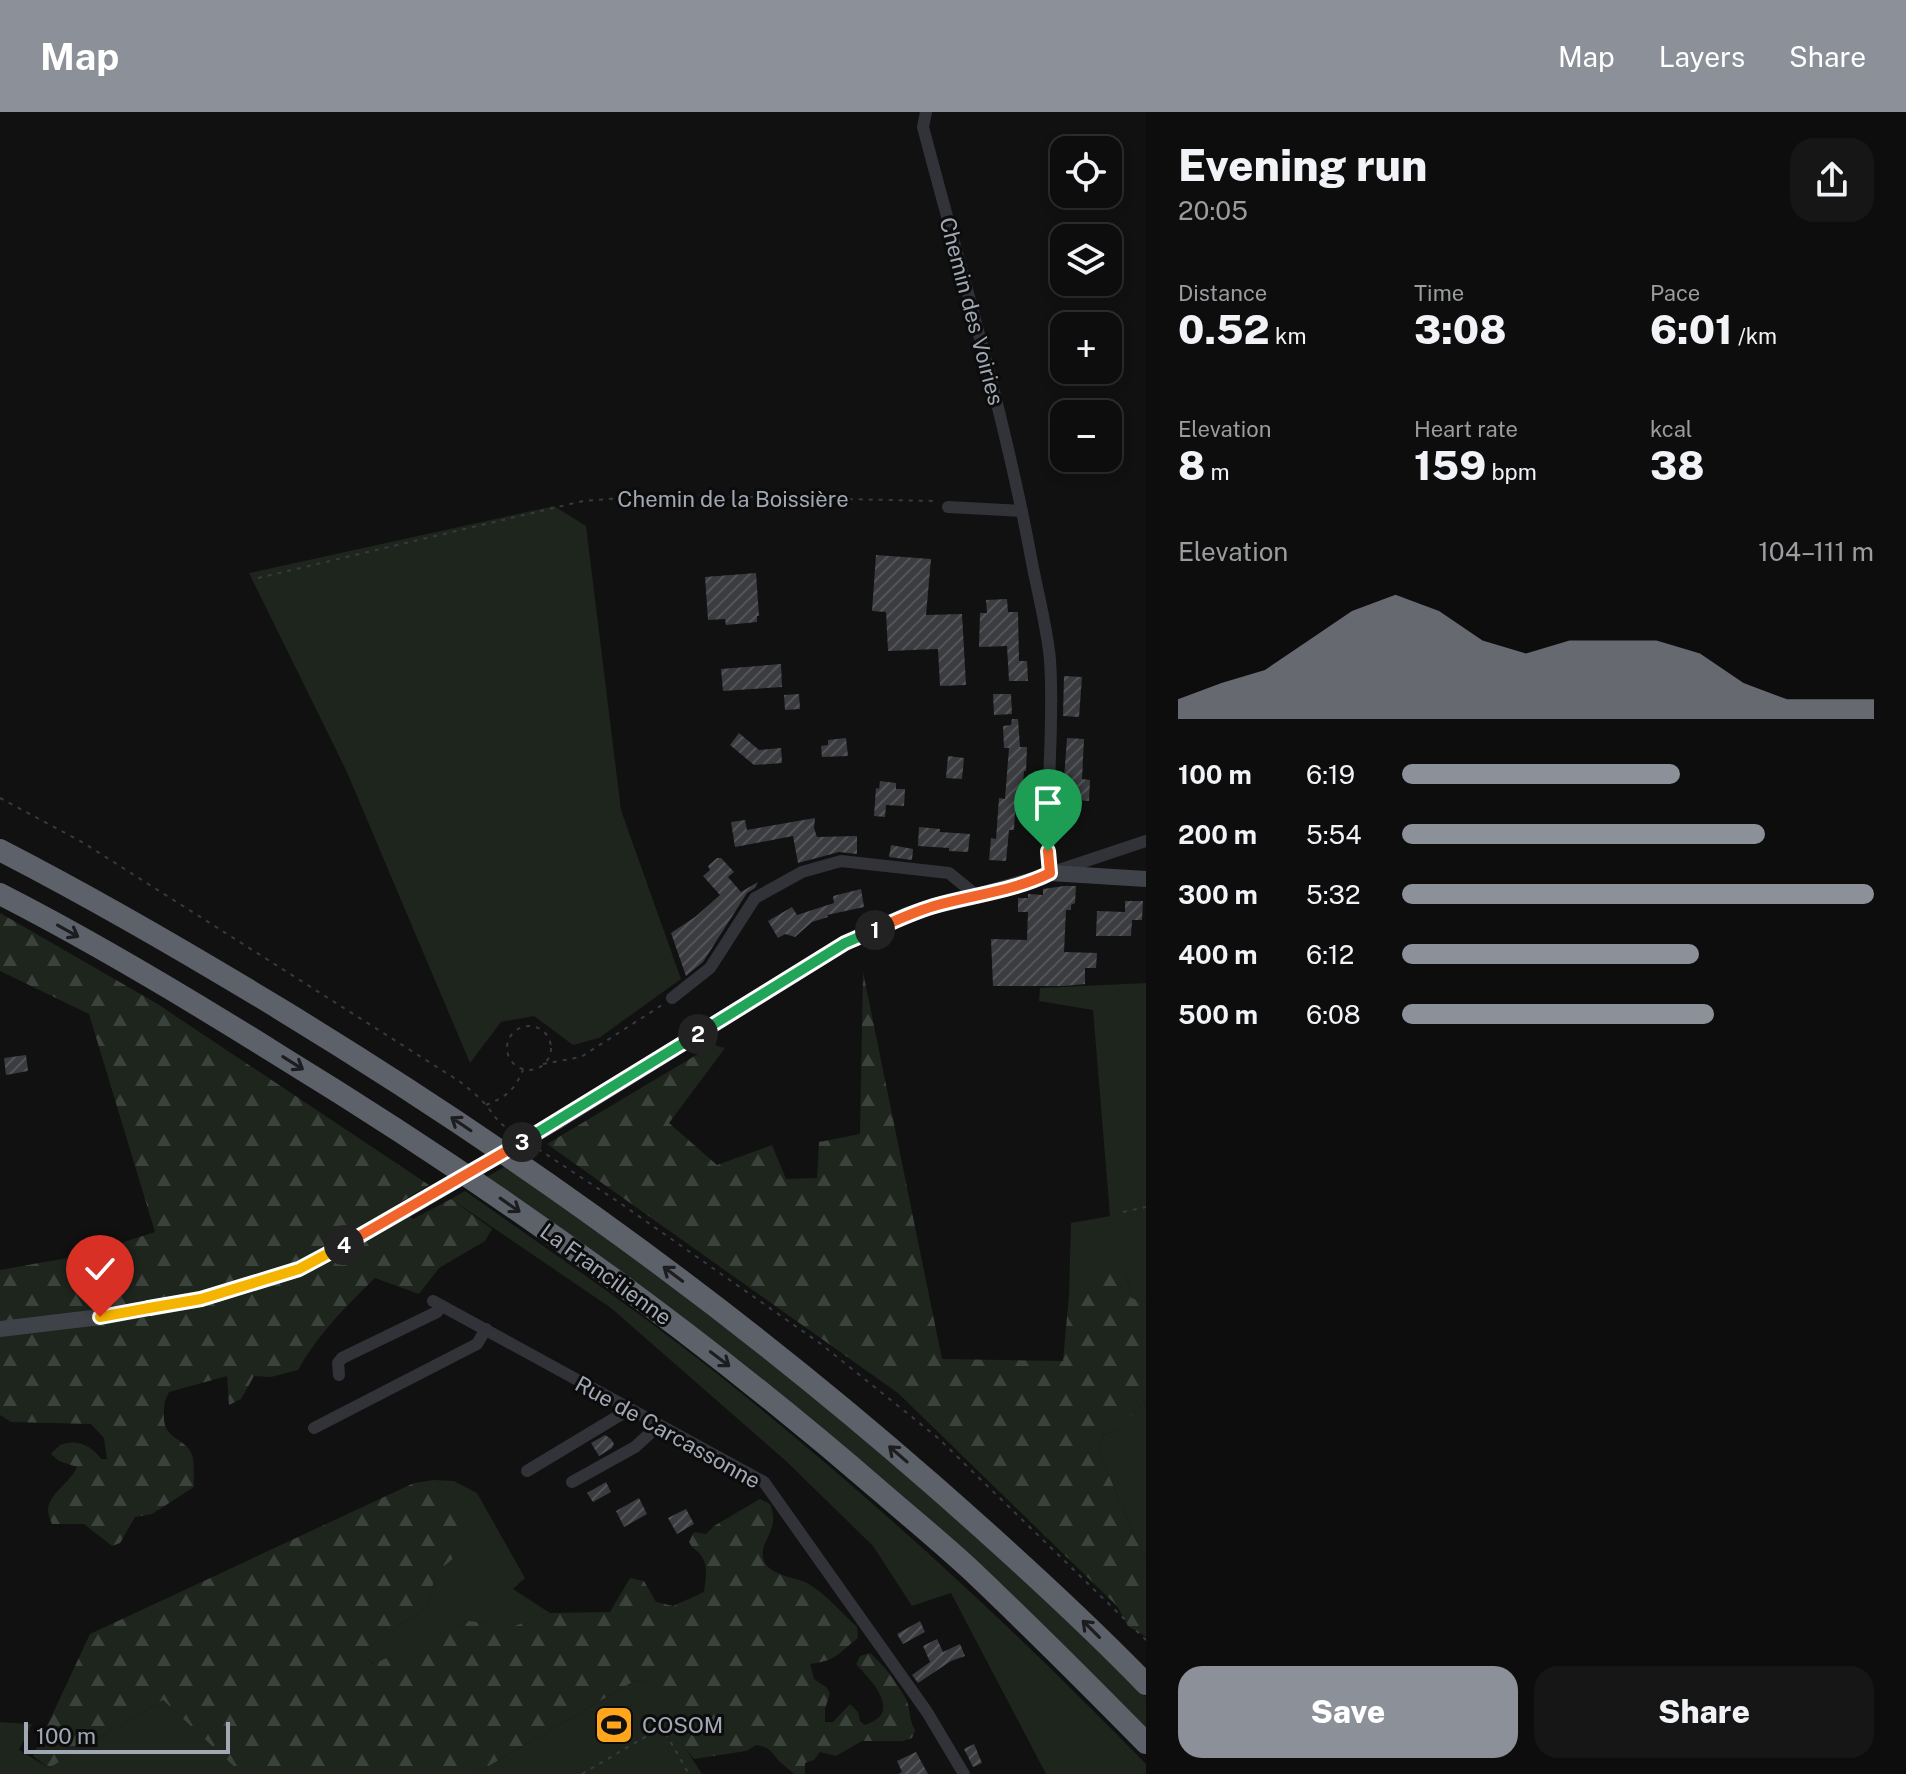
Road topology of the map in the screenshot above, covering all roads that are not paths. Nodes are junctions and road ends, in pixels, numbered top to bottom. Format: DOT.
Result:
graph roads {
  1 [pos="926,112"];
  2 [pos="948,507"];
  3 [pos="1022,511"];
  4 [pos="1146,841"];
  5 [pos="0,850"];
  6 [pos="1050,873"];
  7 [pos="1146,879"];
  8 [pos="0,894"];
  9 [pos="977,896"];
  10 [pos="672,998"];
  11 [pos="0,1329"];
  12 [pos="486,1329"];
  13 [pos="339,1375"];
  14 [pos="626,1406"];
  15 [pos="659,1425"];
  16 [pos="314,1428"];
  17 [pos="527,1471"];
  18 [pos="572,1482"];
  19 [pos="1146,1684"];
  20 [pos="1146,1743"];
  21 [pos="964,1774"];
  1 -- 3 [label="street, Chemin des Voiries"];
  2 -- 3 [label="street"];
  3 -- 6 [label="street, Chemin des Voiries"];
  4 -- 6 [label="street"];
  19 -- 5 [label="highway, La Francilienne, one-way"];
  6 -- 7 [label="street"];
  6 -- 9 [label="street"];
  8 -- 20 [label="highway, La Francilienne, one-way"];
  9 -- 10 [label="street"];
  9 -- 11 [label="street, bridge"];
  12 -- 13 [label="street, Rue de Carcassonne"];
  12 -- 14 [label="street, Rue de Carcassonne"];
  12 -- 16 [label="street"];
  14 -- 15 [label="street, Rue de Carcassonne"];
  14 -- 17 [label="street"];
  15 -- 18 [label="street"];
  15 -- 21 [label="street, Rue de Carcassonne"];
}
